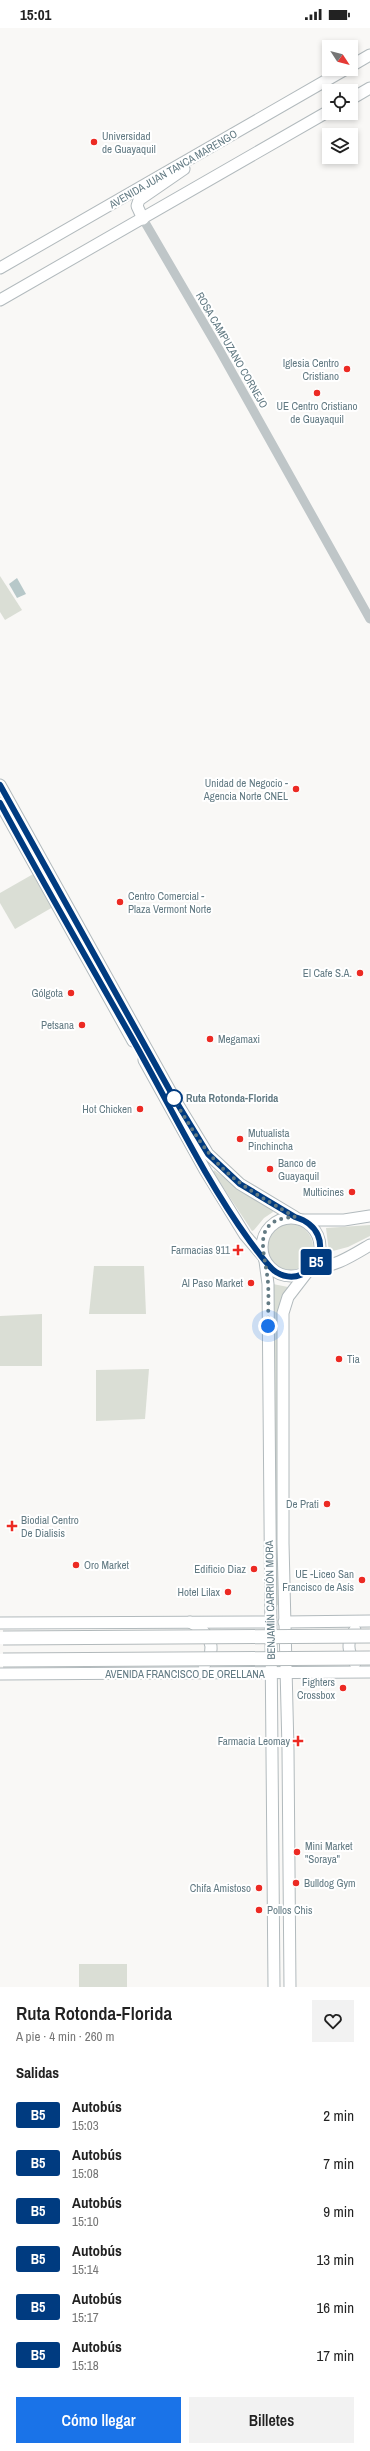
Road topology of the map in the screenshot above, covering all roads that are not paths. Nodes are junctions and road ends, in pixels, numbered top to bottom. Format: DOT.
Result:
graph roads {
  1 [pos="370,55"];
  2 [pos="358,62"];
  3 [pos="334,76"];
  4 [pos="370,88"];
  5 [pos="358,95"];
  6 [pos="322,115"];
  7 [pos="209,149"];
  8 [pos="142,219"];
  9 [pos="0,268"];
  10 [pos="0,300"];
  11 [pos="370,619"];
  12 [pos="0,785"];
  13 [pos="0,803"];
  14 [pos="370,1216"];
  15 [pos="299,1219"];
  16 [pos="370,1245"];
  17 [pos="264,1258"];
  18 [pos="310,1269"];
  19 [pos="369,1621"];
  20 [pos="190,1622"];
  21 [pos="270,1622"];
  22 [pos="284,1622"];
  23 [pos="0,1623"];
  24 [pos="370,1636"];
  25 [pos="3,1638"];
  26 [pos="370,1658"];
  27 [pos="4,1660"];
  28 [pos="370,1672"];
  29 [pos="0,1674"];
  30 [pos="188,1674"];
  31 [pos="271,1674"];
  32 [pos="286,1674"];
  33 [pos="273,1752"];
  34 [pos="288,1791"];
  35 [pos="273,1802"];
  36 [pos="289,1842"];
  37 [pos="274,1987"];
  38 [pos="290,1987"];
  1 -- 2 [label="main road"];
  3 -- 7 [label="main road, AVENIDA JUAN TANCA MARENGO"];
  4 -- 5 [label="main road"];
  6 -- 8 [label="main road"];
  7 -- 8 [label="main road"];
  7 -- 9 [label="main road, AVENIDA JUAN TANCA MARENGO"];
  8 -- 10 [label="main road"];
  8 -- 11 [label="street, ROSA CAMPUZANO CORNEJO"];
  12 -- 15 [label="main road"];
  13 -- 17 [label="main road"];
  14 -- 15 [label="main road"];
  15 -- 17 [label="main road"];
  15 -- 18 [label="main road"];
  16 -- 18 [label="main road"];
  17 -- 18 [label="main road"];
  17 -- 21 [label="main road, BENJAMÍN CARRIÓN MORA"];
  18 -- 22 [label="main road, BENJAMÍN CARRIÓN MORA"];
  19 -- 22 [label="main road"];
  19 -- 28 [label="main road"];
  20 -- 21 [label="main road"];
  20 -- 23 [label="main road"];
  20 -- 30 [label="main road"];
  21 -- 31 [label="main road, BENJAMÍN CARRIÓN MORA"];
  22 -- 32 [label="main road, BENJAMÍN CARRIÓN MORA"];
  24 -- 25 [label="highway, bridge"];
  26 -- 27 [label="highway, AVENIDA FRANCISCO DE ORELLANA, bridge"];
  28 -- 32 [label="main road, AVENIDA FRANCISCO DE ORELLANA"];
  29 -- 30 [label="main road, AVENIDA FRANCISCO DE ORELLANA"];
  30 -- 31 [label="main road, AVENIDA FRANCISCO DE ORELLANA"];
  31 -- 32 [label="main road, AVENIDA FRANCISCO DE ORELLANA"];
  31 -- 33 [label="main road, BENJAMÍN CARRIÓN MORA"];
  32 -- 34 [label="main road, BENJAMÍN CARRIÓN MORA"];
  33 -- 34 [label="main road"];
  33 -- 35 [label="main road, BENJAMÍN CARRIÓN MORA"];
  34 -- 36 [label="main road, BENJAMÍN CARRIÓN MORA"];
  35 -- 36 [label="main road"];
  35 -- 37 [label="main road, BENJAMÍN CARRIÓN MORA"];
  36 -- 38 [label="main road, BENJAMÍN CARRIÓN MORA"];
}
